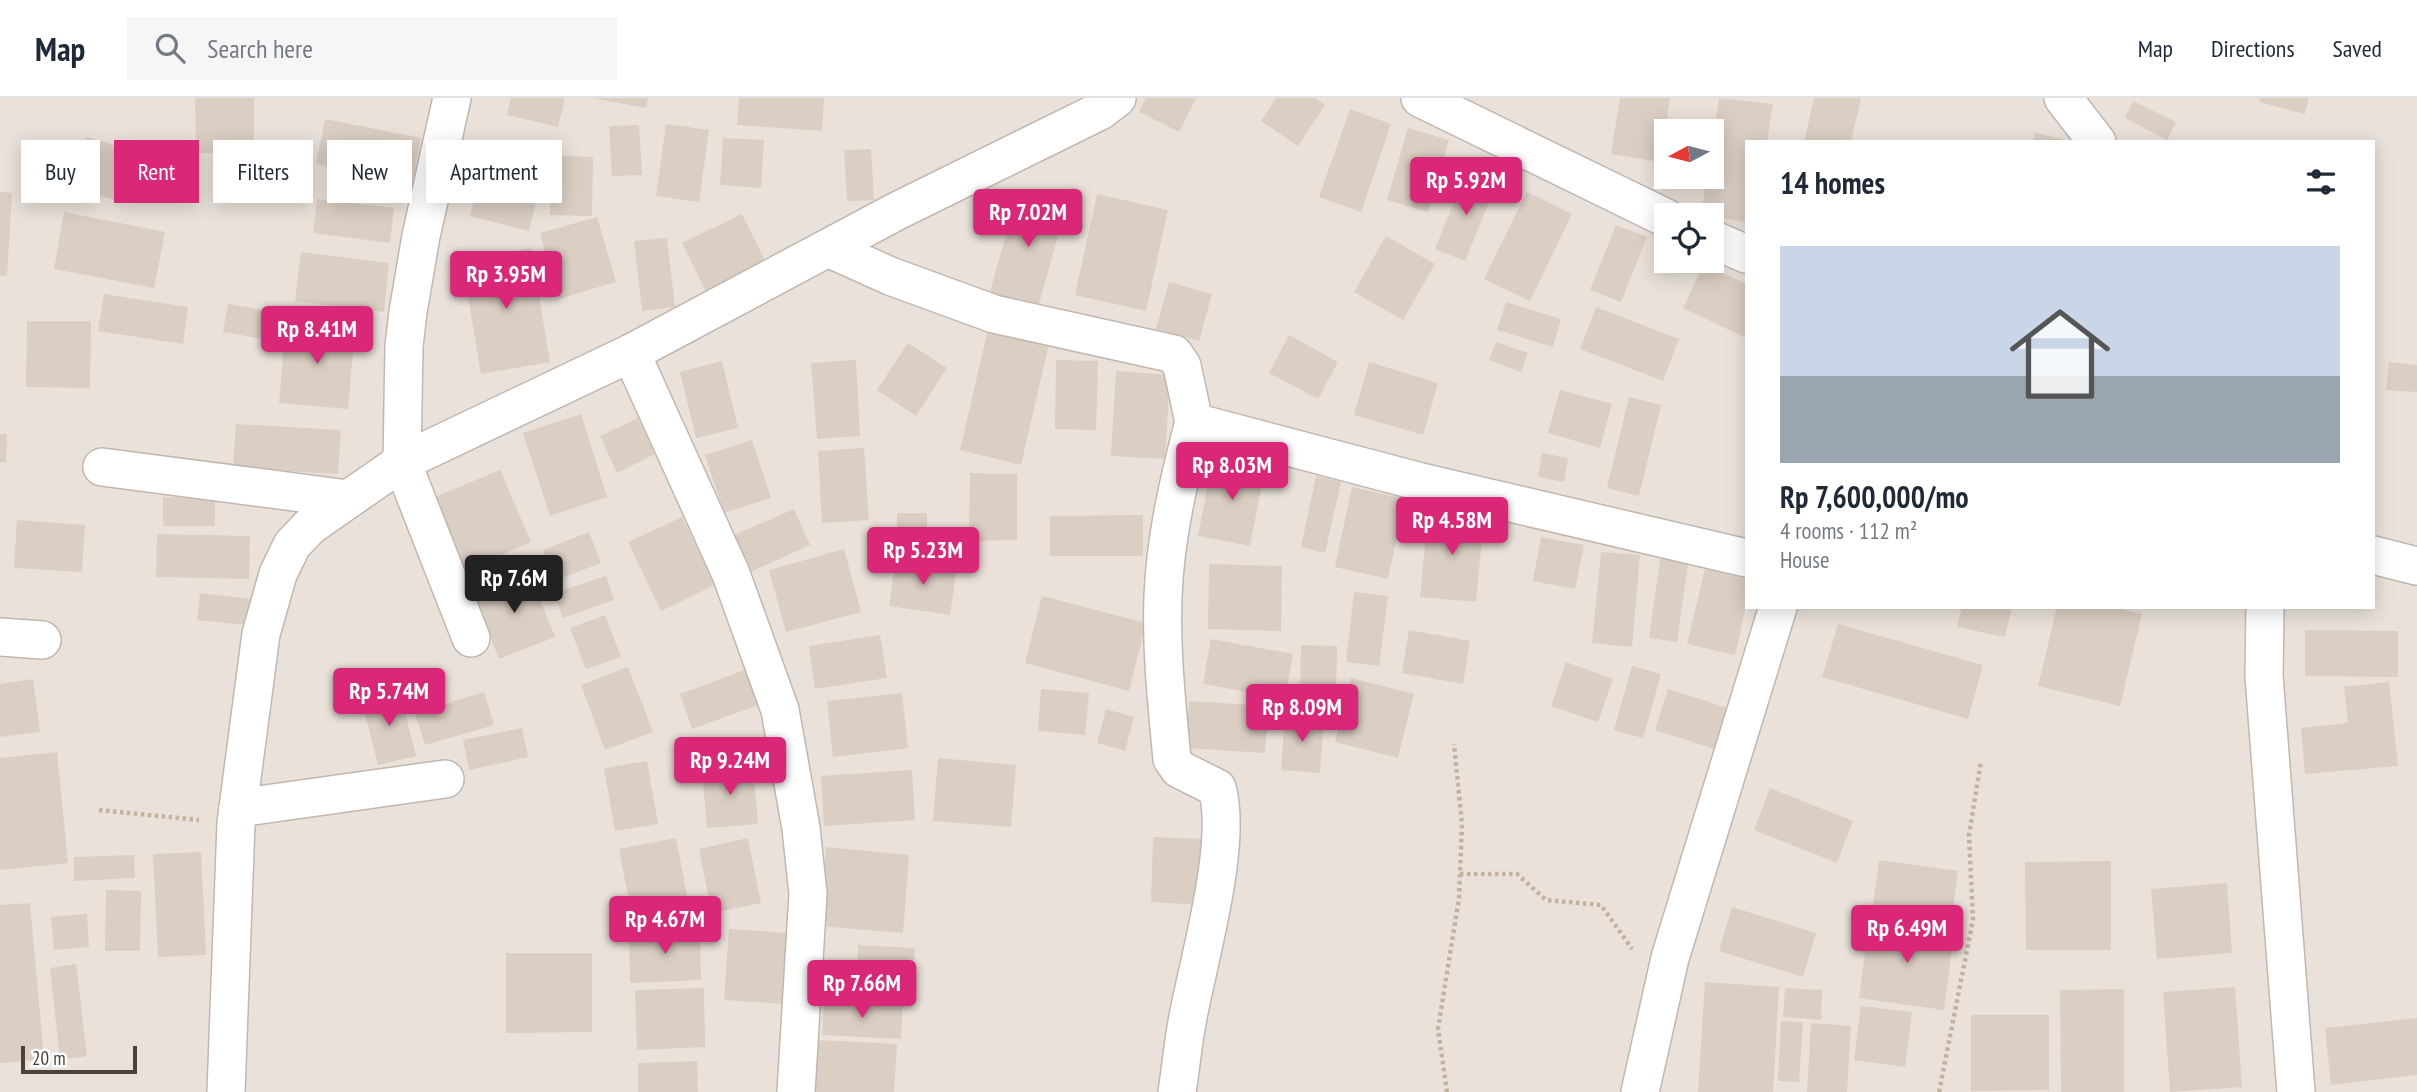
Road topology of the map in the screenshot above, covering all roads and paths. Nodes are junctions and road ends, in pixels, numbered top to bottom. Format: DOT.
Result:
graph roads {
  1 [pos="452,98"];
  2 [pos="1117,98"];
  3 [pos="1420,98"];
  4 [pos="2063,98"];
  5 [pos="1462,108"];
  6 [pos="2095,140"];
  7 [pos="1654,212"];
  8 [pos="1724,244"];
  9 [pos="830,249"];
  10 [pos="1745,254"];
  11 [pos="631,353"];
  12 [pos="1194,422"];
  13 [pos="402,462"];
  14 [pos="102,467"];
  15 [pos="348,499"];
  16 [pos="2375,556"];
  17 [pos="1745,558"];
  18 [pos="2417,566"];
  19 [pos="1777,609"];
  20 [pos="2265,609"];
  21 [pos="0,637"];
  22 [pos="471,638"];
  23 [pos="42,640"];
  24 [pos="1454,744"];
  25 [pos="1981,761"];
  26 [pos="445,779"];
  27 [pos="99,810"];
  28 [pos="237,816"];
  29 [pos="1460,874"];
  30 [pos="1670,958"];
  31 [pos="226,1092"];
  32 [pos="796,1092"];
  33 [pos="1177,1092"];
  34 [pos="1447,1092"];
  35 [pos="1640,1092"];
  36 [pos="1939,1092"];
  37 [pos="2296,1092"];
  1 -- 13 [label="street"];
  2 -- 9 [label="street"];
  3 -- 5 [label="street"];
  4 -- 6 [label="street"];
  5 -- 7 [label="street"];
  8 -- 10 [label="street"];
  9 -- 11 [label="street"];
  9 -- 12 [label="street"];
  11 -- 13 [label="street"];
  11 -- 32 [label="street"];
  12 -- 17 [label="street"];
  12 -- 33 [label="street"];
  13 -- 15 [label="street"];
  13 -- 22 [label="street"];
  14 -- 15 [label="street"];
  15 -- 28 [label="street"];
  16 -- 18 [label="street"];
  19 -- 30 [label="street"];
  20 -- 37 [label="street"];
  21 -- 23 [label="street"];
  24 -- 29 [label="path"];
  25 -- 36 [label="path"];
  26 -- 28 [label="street"];
  27 -- 28 [label="path"];
  28 -- 31 [label="street"];
  29 -- 30 [label="path"];
  29 -- 34 [label="path"];
  30 -- 35 [label="street"];
}
